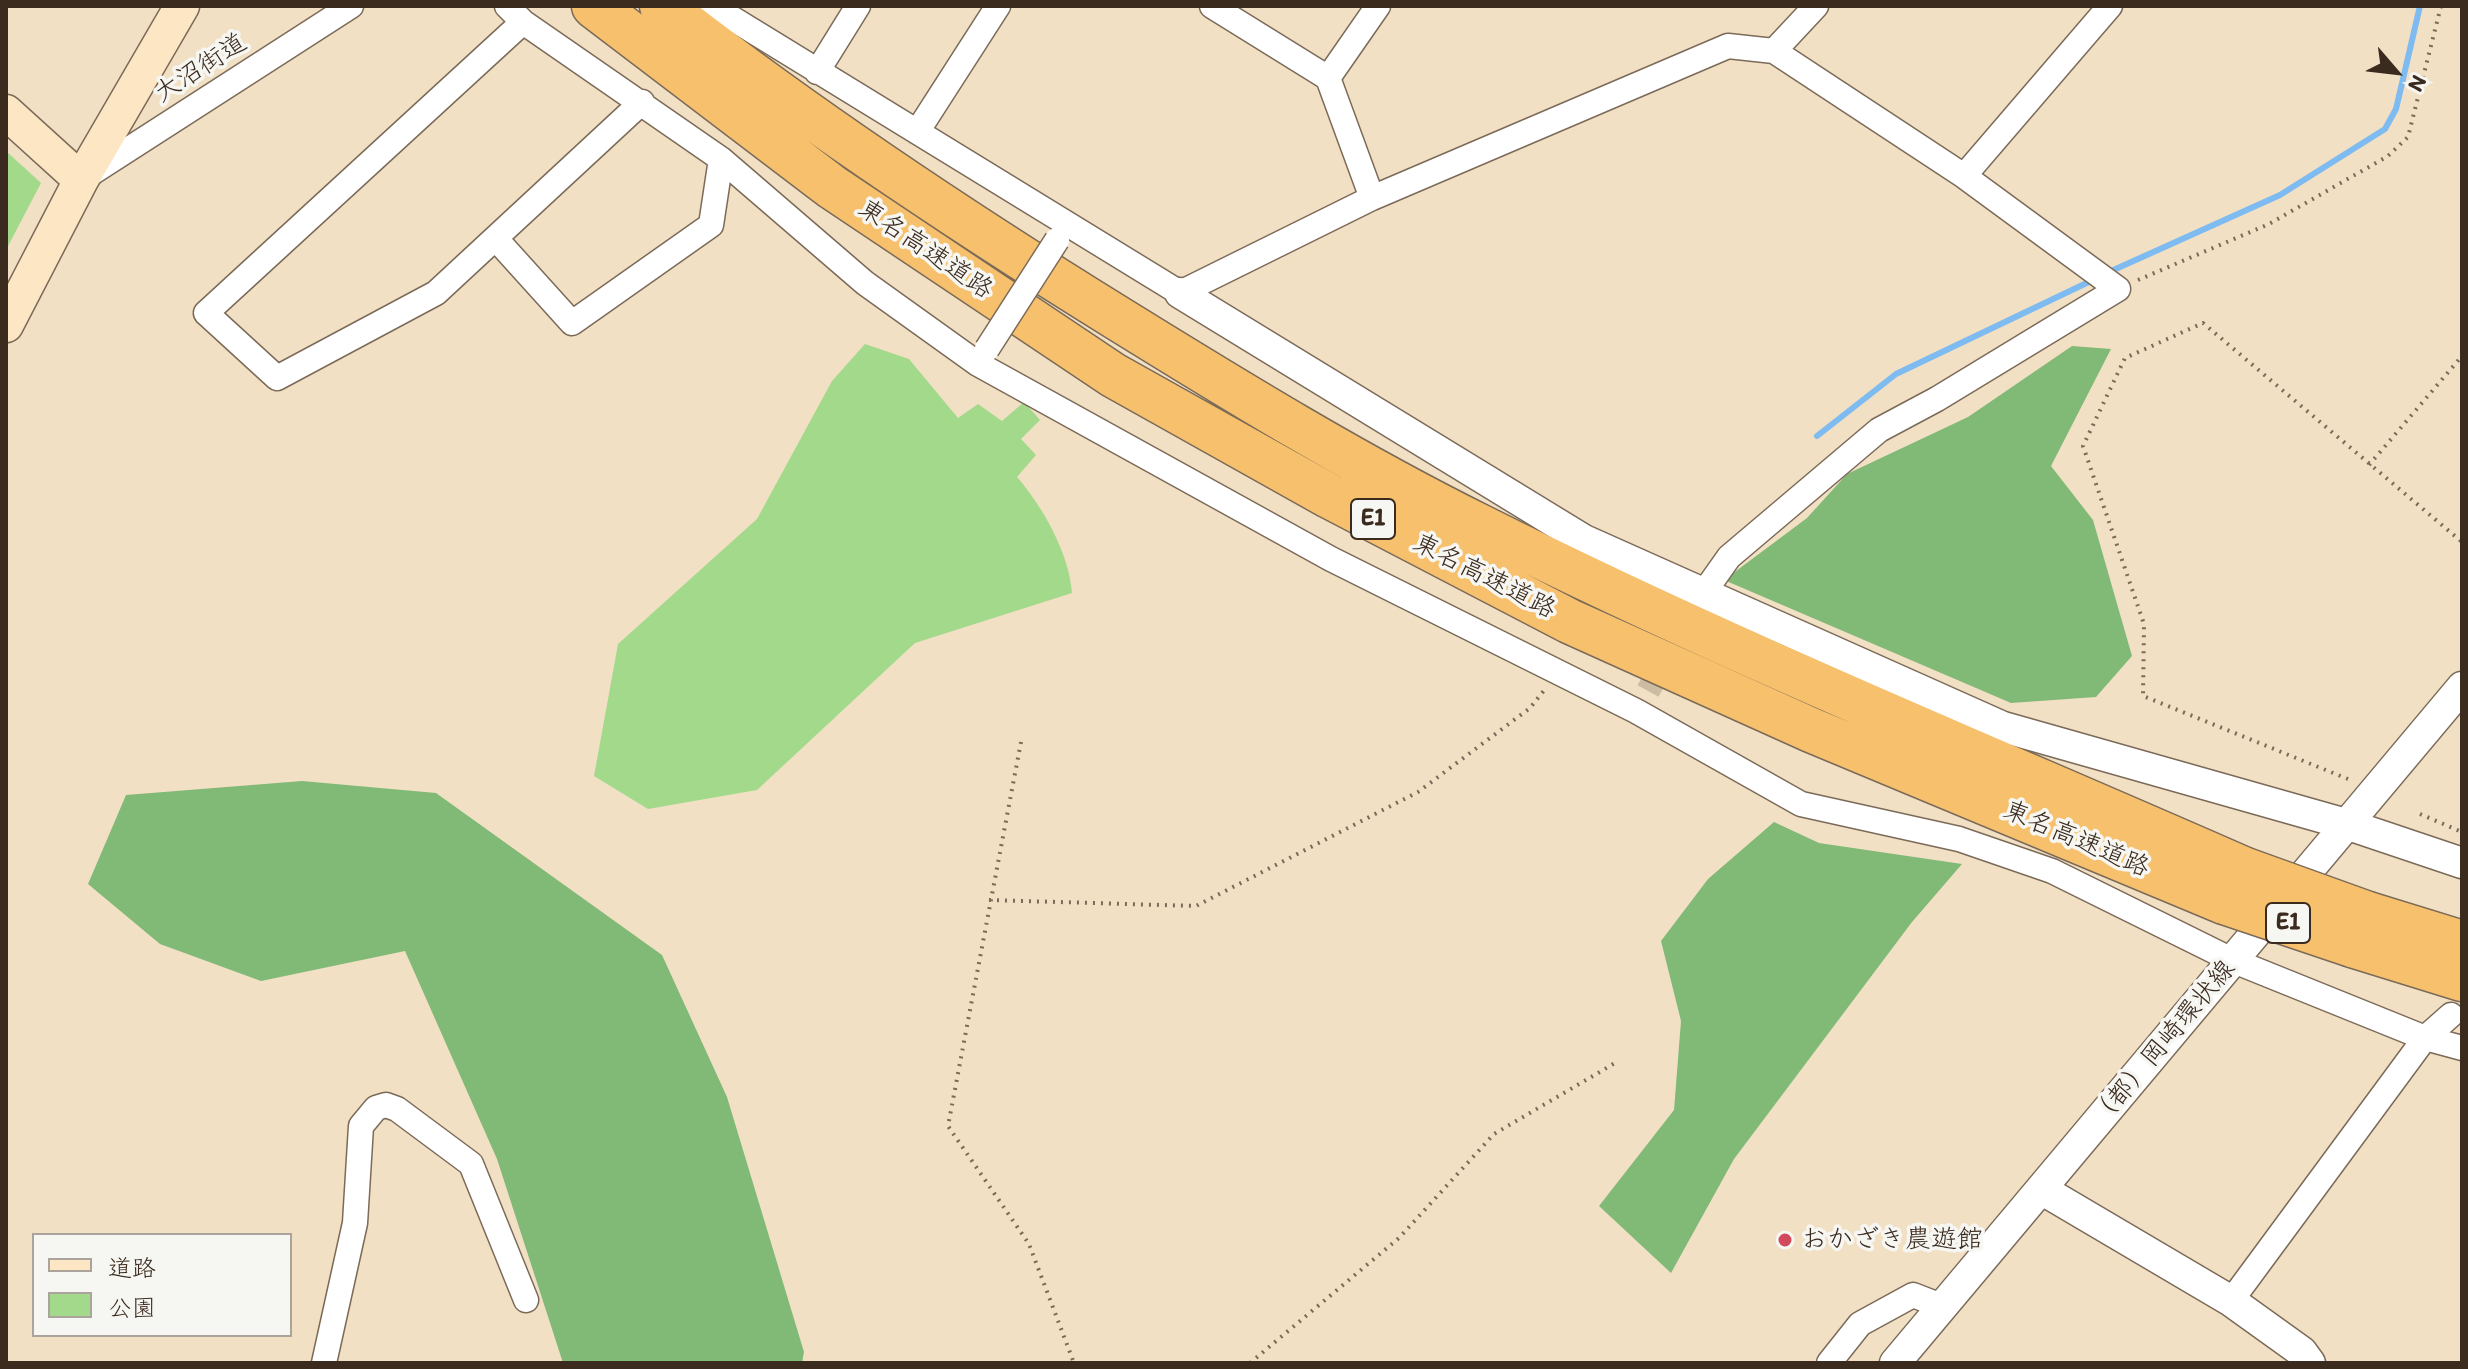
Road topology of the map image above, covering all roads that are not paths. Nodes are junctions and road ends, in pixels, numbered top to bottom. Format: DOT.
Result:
graph roads {
  1 [pos="182,6"];
  2 [pos="351,6"];
  3 [pos="594,6"];
  4 [pos="662,6"];
  5 [pos="712,6"];
  6 [pos="858,6"];
  7 [pos="998,6"];
  8 [pos="1212,6"];
  9 [pos="1378,6"];
  10 [pos="1816,6"];
  11 [pos="2110,6"];
  12 [pos="515,14"];
  13 [pos="1774,51"];
  14 [pos="817,72"];
  15 [pos="1328,78"];
  16 [pos="642,102"];
  17 [pos="6,112"];
  18 [pos="917,132"];
  19 [pos="721,159"];
  20 [pos="1964,176"];
  21 [pos="81,180"];
  22 [pos="1372,198"];
  23 [pos="1063,231"];
  24 [pos="497,240"];
  25 [pos="1180,293"];
  26 [pos="6,325"];
  27 [pos="982,357"];
  28 [pos="1700,598"];
  29 [pos="2462,687"];
  30 [pos="2349,825"];
  31 [pos="2462,863"];
  32 [pos="2233,886"];
  33 [pos="2360,929"];
  34 [pos="2462,943"];
  35 [pos="2234,961"];
  36 [pos="2456,997"];
  37 [pos="2425,1038"];
  38 [pos="2462,1048"];
  39 [pos="2041,1189"];
  40 [pos="526,1300"];
  41 [pos="2231,1301"];
  42 [pos="1944,1307"];
  43 [pos="324,1363"];
  44 [pos="1829,1363"];
  45 [pos="1895,1363"];
  46 [pos="2310,1363"];
  1 -- 21 [label="main road"];
  2 -- 21 [label="street, 大沼街道"];
  3 -- 32 [label="highway, 東名高速道路 / E1"];
  4 -- 32 [label="highway, 東名高速道路 / E1"];
  5 -- 14 [label="street"];
  6 -- 14 [label="street"];
  7 -- 18 [label="street"];
  8 -- 15 [label="street"];
  9 -- 15 [label="street"];
  10 -- 13 [label="street"];
  11 -- 20 [label="street"];
  12 -- 16 [label="street"];
  12 -- 24 [label="street"];
  13 -- 20 [label="street"];
  13 -- 22 [label="street"];
  14 -- 18 [label="street"];
  15 -- 22 [label="street"];
  16 -- 19 [label="street"];
  16 -- 24 [label="street"];
  17 -- 21 [label="main road"];
  18 -- 23 [label="street"];
  19 -- 24 [label="street"];
  19 -- 27 [label="street"];
  20 -- 28 [label="street"];
  21 -- 26 [label="main road"];
  22 -- 25 [label="street"];
  23 -- 25 [label="street"];
  23 -- 27 [label="street, bridge"];
  25 -- 28 [label="street"];
  27 -- 35 [label="street"];
  28 -- 30 [label="street"];
  29 -- 30 [label="street, （都）岡崎環状線"];
  30 -- 31 [label="street"];
  30 -- 35 [label="street, （都）岡崎環状線"];
  32 -- 33 [label="highway, 東名高速道路 / E1, bridge"];
  33 -- 34 [label="highway, 東名高速道路 / E1"];
  33 -- 36 [label="highway, 東名高速道路 / E1"];
  35 -- 37 [label="street"];
  35 -- 39 [label="street, （都）岡崎環状線"];
  36 -- 37 [label="street"];
  37 -- 38 [label="street"];
  37 -- 41 [label="street"];
  39 -- 41 [label="street"];
  39 -- 42 [label="street, （都）岡崎環状線"];
  40 -- 43 [label="street"];
  41 -- 46 [label="street"];
  42 -- 44 [label="street"];
  42 -- 45 [label="street, （都）岡崎環状線"];
}
